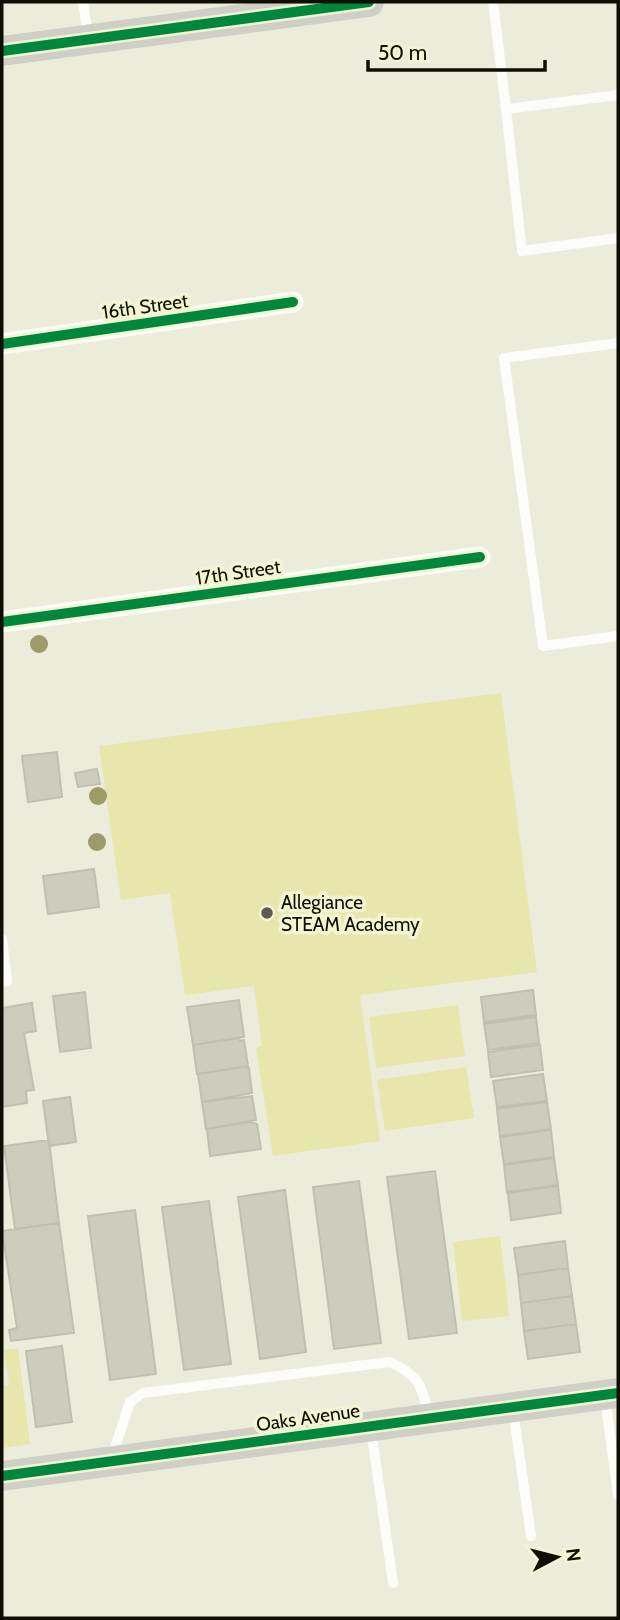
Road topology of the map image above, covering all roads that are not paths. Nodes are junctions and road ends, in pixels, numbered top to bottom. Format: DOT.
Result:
graph roads {
  1 [pos="83,2"];
  2 [pos="369,2"];
  3 [pos="493,2"];
  4 [pos="88,39"];
  5 [pos="2,51"];
  6 [pos="618,95"];
  7 [pos="506,109"];
  8 [pos="618,238"];
  9 [pos="293,302"];
  10 [pos="618,343"];
  11 [pos="2,344"];
  12 [pos="480,557"];
  13 [pos="2,622"];
  14 [pos="618,636"];
  15 [pos="2,939"];
  16 [pos="2,982"];
  17 [pos="612,1394"];
  18 [pos="513,1407"];
  19 [pos="430,1418"];
  20 [pos="371,1426"];
  21 [pos="110,1461"];
  22 [pos="2,1476"];
  23 [pos="618,1495"];
  24 [pos="531,1536"];
  25 [pos="393,1583"];
  1 -- 4 [label="lane"];
  2 -- 4 [label="street"];
  3 -- 7 [label="lane"];
  4 -- 5 [label="street"];
  6 -- 7 [label="lane"];
  7 -- 8 [label="lane"];
  9 -- 11 [label="street, 16th Street"];
  10 -- 14 [label="lane"];
  12 -- 13 [label="street, 17th Street"];
  15 -- 16 [label="lane"];
  17 -- 18 [label="street, Oaks Avenue"];
  17 -- 23 [label="lane"];
  18 -- 19 [label="street, Oaks Avenue"];
  18 -- 24 [label="lane"];
  19 -- 20 [label="street, Oaks Avenue"];
  19 -- 21 [label="lane"];
  20 -- 21 [label="street, Oaks Avenue"];
  20 -- 25 [label="lane"];
  21 -- 22 [label="street, Oaks Avenue"];
}
